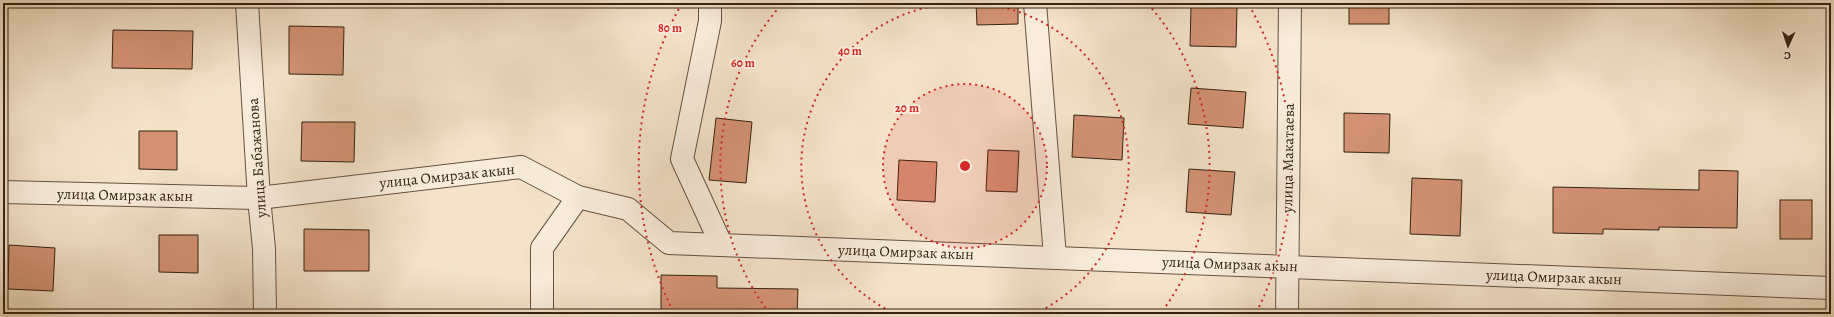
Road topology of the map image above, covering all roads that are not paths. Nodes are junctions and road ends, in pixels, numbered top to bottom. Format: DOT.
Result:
graph roads {
  1 [pos="248,3"];
  2 [pos="710,3"];
  3 [pos="1035,3"];
  4 [pos="1290,3"];
  5 [pos="3,192"];
  6 [pos="578,197"];
  7 [pos="259,198"];
  8 [pos="721,244"];
  9 [pos="1055,257"];
  10 [pos="1288,266"];
  11 [pos="1831,288"];
  12 [pos="265,314"];
  13 [pos="542,314"];
  14 [pos="1287,314"];
  1 -- 7 [label="street, улица Бабажанова"];
  2 -- 8 [label="street"];
  3 -- 9 [label="street"];
  4 -- 10 [label="street, улица Макатаева"];
  5 -- 7 [label="street, улица Омирзак акын"];
  6 -- 7 [label="street, улица Омирзак акын"];
  6 -- 8 [label="street, улица Омирзак акын"];
  6 -- 13 [label="street"];
  7 -- 12 [label="street, улица Бабажанова"];
  8 -- 9 [label="street, улица Омирзак акын"];
  9 -- 10 [label="street, улица Омирзак акын"];
  10 -- 11 [label="street, улица Омирзак акын"];
  10 -- 14 [label="street, улица Макатаева"];
}
